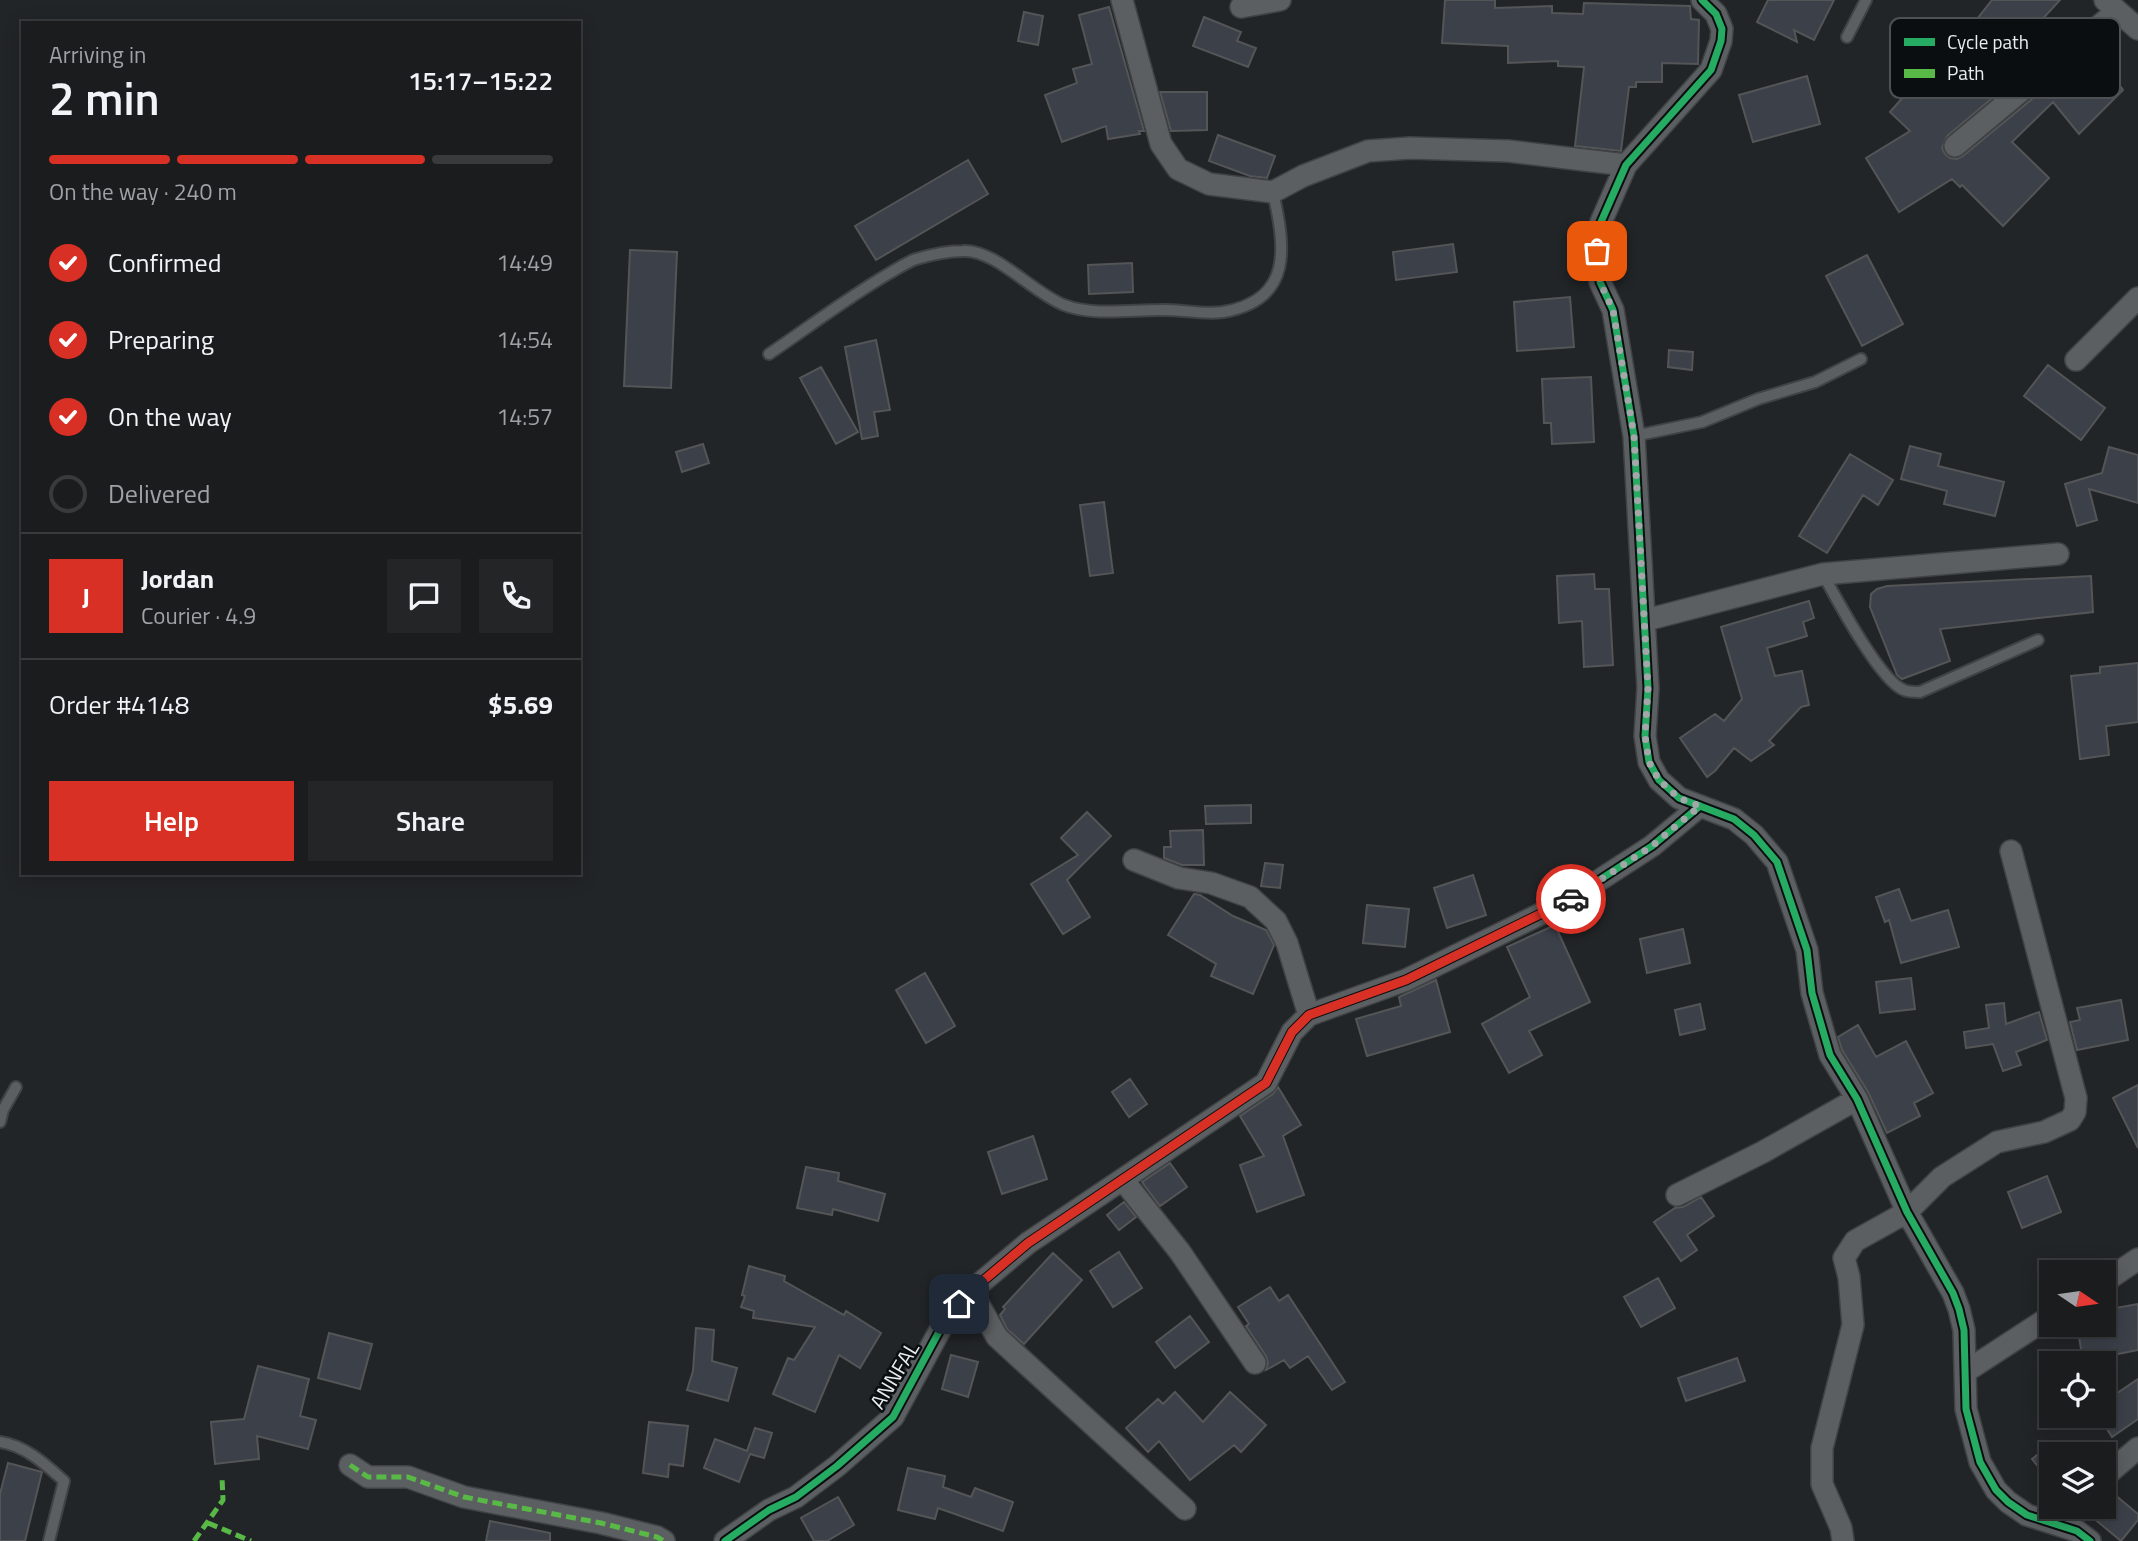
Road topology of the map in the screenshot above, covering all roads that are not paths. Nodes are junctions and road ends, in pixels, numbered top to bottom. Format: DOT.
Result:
graph roads {
  1 [pos="1122,0"];
  2 [pos="1280,0"];
  3 [pos="1702,0"];
  4 [pos="1866,0"];
  5 [pos="2111,6"];
  6 [pos="1241,7"];
  7 [pos="2098,18"];
  8 [pos="2138,29"];
  9 [pos="1847,37"];
  10 [pos="2008,98"];
  11 [pos="1955,146"];
  12 [pos="1626,165"];
  13 [pos="1273,192"];
  14 [pos="2138,298"];
  15 [pos="769,354"];
  16 [pos="1861,359"];
  17 [pos="2076,360"];
  18 [pos="1634,436"];
  19 [pos="2057,554"];
  20 [pos="1823,574"];
  21 [pos="1646,620"];
  22 [pos="2038,640"];
  23 [pos="1700,806"];
  24 [pos="2011,851"];
  25 [pos="1134,860"];
  26 [pos="1309,1015"];
  27 [pos="16,1087"];
  28 [pos="1857,1099"];
  29 [pos="0,1122"];
  30 [pos="1123,1180"];
  31 [pos="1677,1195"];
  32 [pos="1907,1212"];
  33 [pos="2138,1259"];
  34 [pos="2116,1274"];
  35 [pos="971,1291"];
  36 [pos="2039,1324"];
  37 [pos="1255,1363"];
  38 [pos="1965,1372"];
  39 [pos="0,1442"];
  40 [pos="2138,1448"];
  41 [pos="350,1465"];
  42 [pos="2116,1467"];
  43 [pos="1185,1509"];
  44 [pos="2062,1519"];
  45 [pos="2058,1525"];
  46 [pos="49,1541"];
  47 [pos="664,1541"];
  48 [pos="725,1541"];
  49 [pos="1843,1541"];
  50 [pos="2090,1541"];
  1 -- 13 [label="street"];
  2 -- 6 [label="street"];
  3 -- 12 [label="street"];
  4 -- 9 [label="lane"];
  5 -- 7 [label="street"];
  5 -- 8 [label="street"];
  10 -- 11 [label="street"];
  12 -- 13 [label="street"];
  12 -- 18 [label="street"];
  13 -- 15 [label="lane"];
  14 -- 17 [label="street"];
  16 -- 18 [label="lane"];
  18 -- 21 [label="street"];
  19 -- 20 [label="street"];
  20 -- 21 [label="street"];
  20 -- 22 [label="lane"];
  21 -- 23 [label="street"];
  23 -- 26 [label="street"];
  23 -- 28 [label="street"];
  24 -- 32 [label="street"];
  25 -- 26 [label="street"];
  26 -- 30 [label="street, ANNFAL"];
  27 -- 29 [label="lane"];
  28 -- 31 [label="street"];
  28 -- 32 [label="street"];
  30 -- 35 [label="street, ANNFAL"];
  30 -- 37 [label="street"];
  32 -- 38 [label="street"];
  32 -- 49 [label="street"];
  33 -- 34 [label="street"];
  35 -- 43 [label="street"];
  35 -- 48 [label="street, ANNFAL"];
  36 -- 38 [label="street"];
  38 -- 45 [label="street"];
  39 -- 46 [label="lane"];
  40 -- 42 [label="street"];
  41 -- 47 [label="street"];
  44 -- 45 [label="street"];
  45 -- 50 [label="street"];
}
